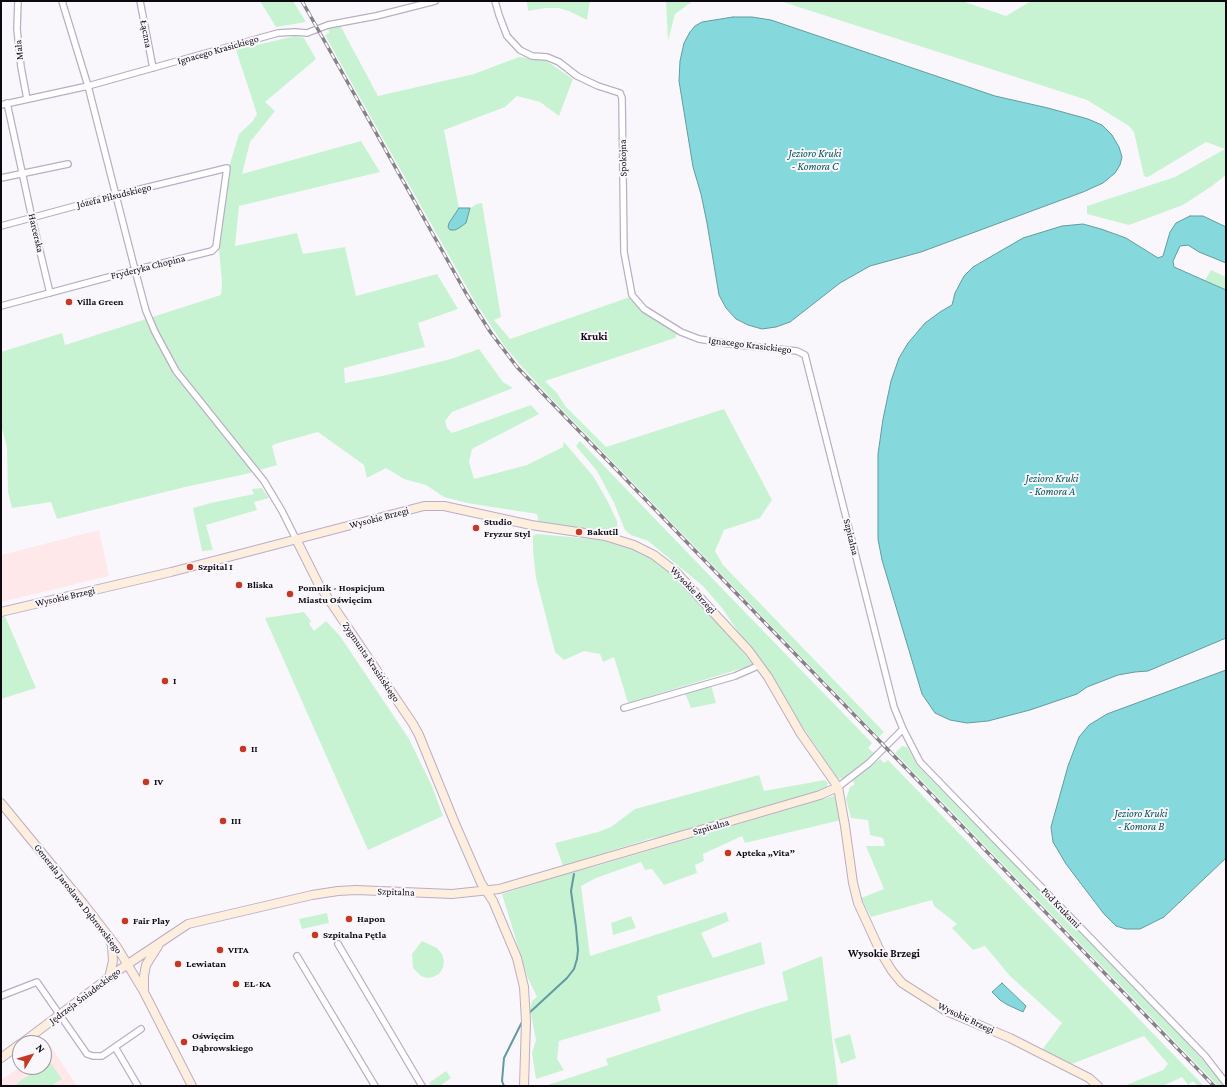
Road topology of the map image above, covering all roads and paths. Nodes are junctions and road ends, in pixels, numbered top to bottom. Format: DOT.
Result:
graph roads {
  1 [pos="18,1"];
  2 [pos="62,1"];
  3 [pos="140,1"];
  4 [pos="434,1"];
  5 [pos="495,1"];
  6 [pos="153,68"];
  7 [pos="88,86"];
  8 [pos="27,99"];
  9 [pos="7,103"];
  10 [pos="1,105"];
  11 [pos="68,164"];
  12 [pos="227,168"];
  13 [pos="22,174"];
  14 [pos="1,178"];
  15 [pos="116,195"];
  16 [pos="32,218"];
  17 [pos="1,226"];
  18 [pos="624,252"];
  19 [pos="135,270"];
  20 [pos="50,293"];
  21 [pos="1,306"];
  22 [pos="804,355"];
  23 [pos="296,539"];
  24 [pos="1,612"];
  25 [pos="760,665"];
  26 [pos="624,708"];
  27 [pos="903,729"];
  28 [pos="838,787"];
  29 [pos="1,803"];
  30 [pos="486,891"];
  31 [pos="109,935"];
  32 [pos="164,939"];
  33 [pos="338,944"];
  34 [pos="297,956"];
  35 [pos="128,964"];
  36 [pos="109,978"];
  37 [pos="144,992"];
  38 [pos="1,996"];
  39 [pos="60,1015"];
  40 [pos="141,1029"];
  41 [pos="33,1035"];
  42 [pos="115,1047"];
  43 [pos="12,1050"];
  44 [pos="1,1058"];
  45 [pos="1226,1083"];
  46 [pos="138,1086"];
  47 [pos="192,1086"];
  48 [pos="375,1086"];
  49 [pos="422,1086"];
  50 [pos="524,1086"];
  51 [pos="1098,1086"];
  1 -- 8 [label="street, Mała"];
  2 -- 7 [label="street, Zygmunta Krasińskiego"];
  3 -- 6 [label="street, Łączna"];
  4 -- 6 [label="street, Ignacego Krasickiego"];
  5 -- 18 [label="street, Spokojna"];
  6 -- 7 [label="street, Ignacego Krasickiego"];
  7 -- 8 [label="street, Ignacego Krasickiego"];
  7 -- 15 [label="street, Zygmunta Krasińskiego"];
  8 -- 9 [label="street, Ignacego Krasickiego"];
  9 -- 10 [label="street, Ignacego Krasickiego"];
  9 -- 13 [label="street, Harcerska"];
  11 -- 13 [label="street"];
  12 -- 15 [label="street, Józefa Piłsudskiego"];
  12 -- 19 [label="street, Fryderyka Chopina"];
  13 -- 14 [label="street"];
  13 -- 16 [label="street, Harcerska"];
  15 -- 16 [label="street, Józefa Piłsudskiego"];
  15 -- 19 [label="street, Zygmunta Krasińskiego"];
  16 -- 17 [label="street, Józefa Piłsudskiego"];
  16 -- 20 [label="street, Harcerska"];
  18 -- 22 [label="street, Ignacego Krasickiego"];
  19 -- 20 [label="street, Fryderyka Chopina"];
  19 -- 23 [label="street, Zygmunta Krasińskiego"];
  20 -- 21 [label="street, Fryderyka Chopina"];
  22 -- 27 [label="street, Szpitalna"];
  23 -- 24 [label="street, Wysokie Brzegi"];
  23 -- 25 [label="street, Wysokie Brzegi"];
  23 -- 30 [label="street, Zygmunta Krasińskiego"];
  25 -- 26 [label="street"];
  25 -- 28 [label="street, Wysokie Brzegi"];
  27 -- 28 [label="street, Szpitalna"];
  27 -- 45 [label="street, Pod Krukami"];
  28 -- 30 [label="street, Szpitalna"];
  28 -- 51 [label="street, Wysokie Brzegi"];
  29 -- 31 [label="street, Generała Jarosława Dąbrowskiego"];
  30 -- 32 [label="street, Szpitalna"];
  30 -- 50 [label="street, Zygmunta Krasińskiego"];
  31 -- 35 [label="street, Generała Jarosława Dąbrowskiego"];
  31 -- 36 [label="street"];
  32 -- 35 [label="street, Szpitalna"];
  32 -- 37 [label="street"];
  33 -- 49 [label="street"];
  34 -- 48 [label="street"];
  35 -- 36 [label="street, Jędrzeja Śniadeckiego"];
  35 -- 37 [label="street, Generała Jarosława Dąbrowskiego"];
  36 -- 39 [label="street, Jędrzeja Śniadeckiego"];
  37 -- 47 [label="street, Generała Jarosława Dąbrowskiego"];
  38 -- 39 [label="street"];
  39 -- 41 [label="street, Jędrzeja Śniadeckiego"];
  39 -- 42 [label="street"];
  40 -- 42 [label="street"];
  42 -- 46 [label="street"];
  43 -- 44 [label="street, Jędrzeja Śniadeckiego"];
}
